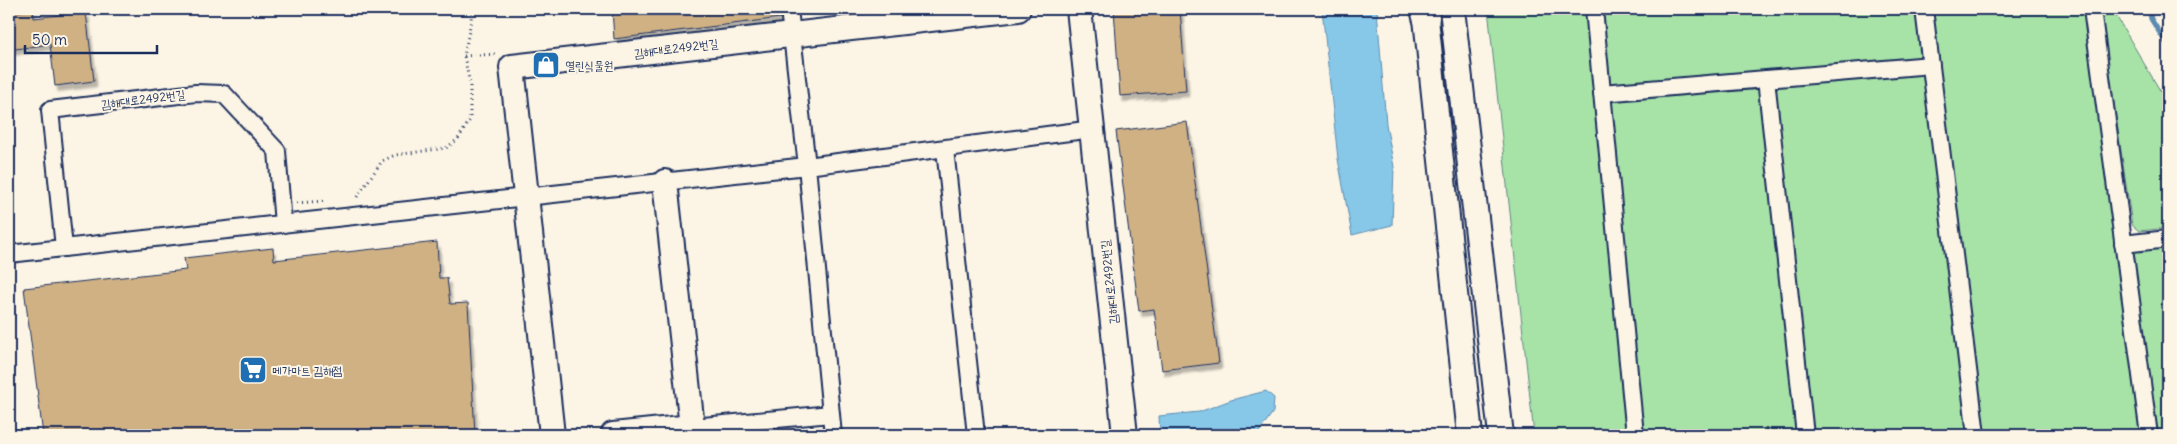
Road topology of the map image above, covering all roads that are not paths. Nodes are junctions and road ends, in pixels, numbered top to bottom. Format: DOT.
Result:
graph roads {
  1 [pos="789,9"];
  2 [pos="1018,9"];
  3 [pos="1079,9"];
  4 [pos="1452,9"];
  5 [pos="1594,9"];
  6 [pos="1924,9"];
  7 [pos="2092,9"];
  8 [pos="1425,11"];
  9 [pos="792,34"];
  10 [pos="1931,65"];
  11 [pos="1766,79"];
  12 [pos="1602,93"];
  13 [pos="1093,129"];
  14 [pos="945,149"];
  15 [pos="808,166"];
  16 [pos="665,182"];
  17 [pos="526,197"];
  18 [pos="283,224"];
  19 [pos="2168,239"];
  20 [pos="2123,244"];
  21 [pos="64,248"];
  22 [pos="9,254"];
  23 [pos="831,414"];
  24 [pos="692,427"];
  25 [pos="552,435"];
  26 [pos="613,435"];
  27 [pos="833,435"];
  28 [pos="976,435"];
  29 [pos="1125,435"];
  30 [pos="1470,435"];
  31 [pos="1501,435"];
  32 [pos="1635,435"];
  33 [pos="1805,435"];
  34 [pos="1976,435"];
  35 [pos="2149,435"];
  1 -- 9 [label="street"];
  2 -- 9 [label="street, 김해대로2492번길"];
  3 -- 13 [label="street, 김해대로2492번길"];
  4 -- 31 [label="street"];
  5 -- 12 [label="street"];
  6 -- 10 [label="street"];
  7 -- 20 [label="street"];
  8 -- 30 [label="street"];
  9 -- 15 [label="street"];
  9 -- 17 [label="street, 김해대로2492번길"];
  10 -- 11 [label="street"];
  10 -- 34 [label="street"];
  11 -- 12 [label="street"];
  11 -- 33 [label="street"];
  12 -- 32 [label="street"];
  13 -- 14 [label="street"];
  13 -- 29 [label="street, 김해대로2492번길"];
  14 -- 15 [label="street"];
  14 -- 28 [label="street"];
  15 -- 16 [label="street"];
  15 -- 23 [label="street"];
  16 -- 17 [label="street"];
  16 -- 24 [label="street"];
  17 -- 18 [label="street"];
  17 -- 25 [label="street, 김해대로2492번길"];
  18 -- 21 [label="street"];
  18 -- 21 [label="street, 김해대로2492번길"];
  19 -- 20 [label="street"];
  20 -- 35 [label="street"];
  21 -- 22 [label="street"];
  23 -- 24 [label="street"];
  23 -- 27 [label="street"];
  24 -- 26 [label="street"];
}
